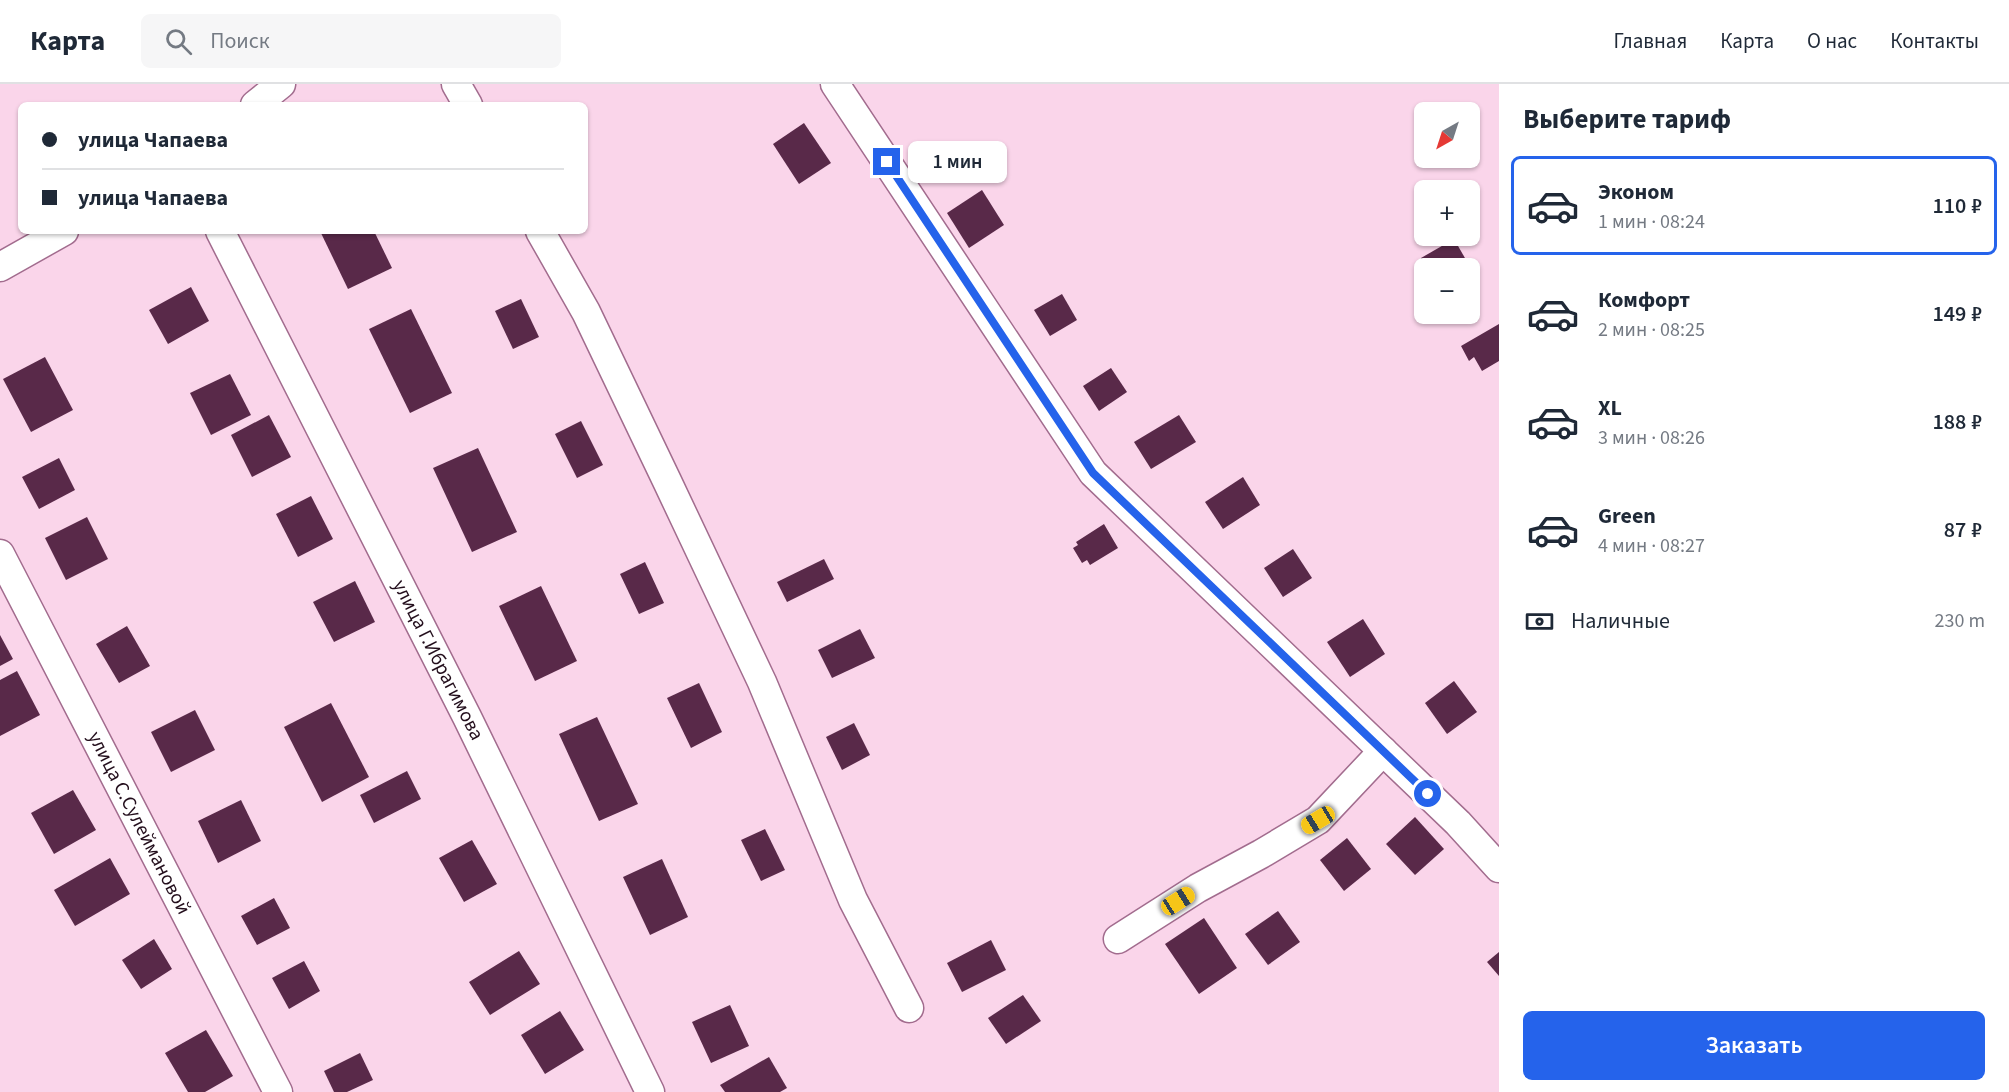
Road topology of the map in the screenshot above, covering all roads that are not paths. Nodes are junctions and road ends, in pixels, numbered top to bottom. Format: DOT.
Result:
graph roads {
  1 [pos="280,84"];
  2 [pos="456,84"];
  3 [pos="835,84"];
  4 [pos="259,102"];
  5 [pos="466,102"];
  6 [pos="59,234"];
  7 [pos="222,234"];
  8 [pos="542,234"];
  9 [pos="0,267"];
  10 [pos="0,554"];
  11 [pos="1383,751"];
  12 [pos="1499,868"];
  13 [pos="1118,939"];
  14 [pos="909,1008"];
  15 [pos="278,1092"];
  16 [pos="650,1092"];
  1 -- 4 [label="street"];
  2 -- 5 [label="street"];
  3 -- 11 [label="street"];
  6 -- 9 [label="street"];
  7 -- 16 [label="street, улица Г.Ибрагимова"];
  8 -- 14 [label="street"];
  10 -- 15 [label="street, улица С.Сулеймановой"];
  11 -- 12 [label="street"];
  11 -- 13 [label="street"];
}
